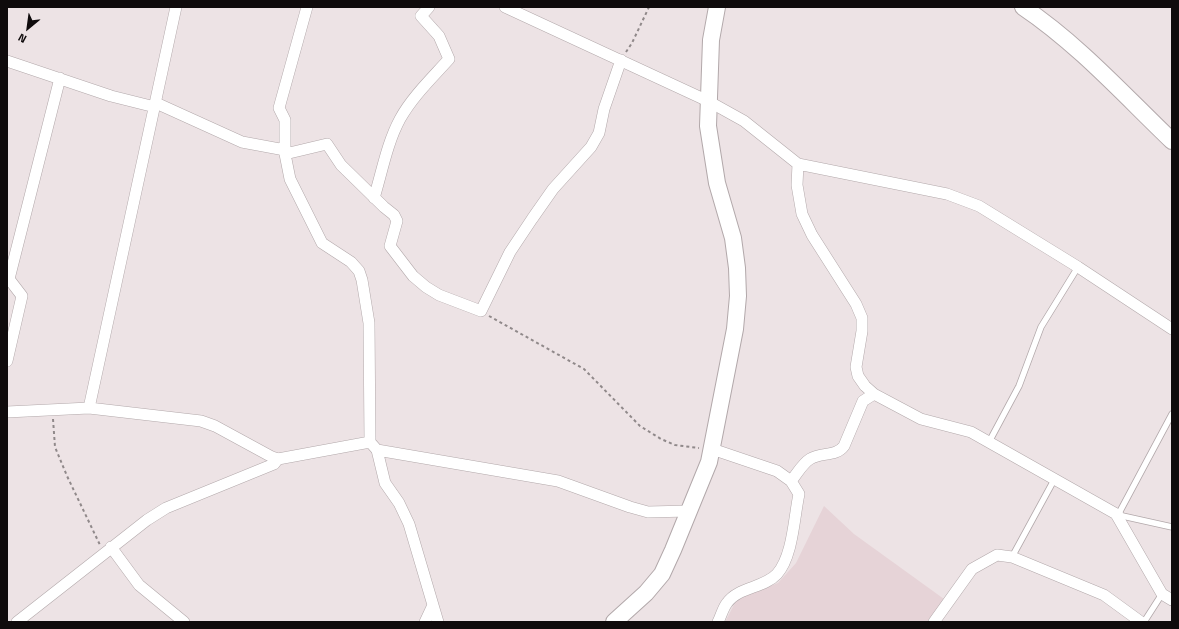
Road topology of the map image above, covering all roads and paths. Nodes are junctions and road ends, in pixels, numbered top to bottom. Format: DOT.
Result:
graph roads {
  1 [pos="176,7"];
  2 [pos="307,7"];
  3 [pos="429,7"];
  4 [pos="505,7"];
  5 [pos="648,7"];
  6 [pos="717,7"];
  7 [pos="1023,7"];
  8 [pos="621,60"];
  9 [pos="7,61"];
  10 [pos="60,78"];
  11 [pos="708,101"];
  12 [pos="155,105"];
  13 [pos="1172,141"];
  14 [pos="285,152"];
  15 [pos="798,164"];
  16 [pos="374,198"];
  17 [pos="1078,267"];
  18 [pos="8,279"];
  19 [pos="481,311"];
  20 [pos="1172,329"];
  21 [pos="7,361"];
  22 [pos="874,394"];
  23 [pos="88,408"];
  24 [pos="53,410"];
  25 [pos="7,412"];
  26 [pos="1172,414"];
  27 [pos="990,442"];
  28 [pos="373,446"];
  29 [pos="712,449"];
  30 [pos="278,458"];
  31 [pos="1054,480"];
  32 [pos="791,481"];
  33 [pos="689,511"];
  34 [pos="1117,514"];
  35 [pos="1172,527"];
  36 [pos="108,550"];
  37 [pos="1012,557"];
  38 [pos="1162,594"];
  39 [pos="1172,600"];
  40 [pos="433,605"];
  41 [pos="177,620"];
  42 [pos="17,622"];
  43 [pos="425,622"];
  44 [pos="438,622"];
  45 [pos="614,622"];
  46 [pos="718,622"];
  47 [pos="934,622"];
  48 [pos="1141,622"];
  49 [pos="1144,622"];
  1 -- 12 [label="street"];
  2 -- 14 [label="street"];
  3 -- 16 [label="street"];
  4 -- 8 [label="street"];
  5 -- 8 [label="path"];
  6 -- 11 [label="street"];
  7 -- 13 [label="street"];
  8 -- 11 [label="street"];
  8 -- 19 [label="street"];
  9 -- 10 [label="street"];
  10 -- 12 [label="street"];
  10 -- 18 [label="street"];
  11 -- 15 [label="street"];
  11 -- 29 [label="street"];
  12 -- 14 [label="street"];
  12 -- 23 [label="street"];
  14 -- 16 [label="street"];
  14 -- 28 [label="street"];
  15 -- 17 [label="street"];
  15 -- 22 [label="street"];
  16 -- 19 [label="street"];
  17 -- 20 [label="street"];
  17 -- 27 [label="lane"];
  18 -- 21 [label="street"];
  19 -- 29 [label="path"];
  22 -- 27 [label="street"];
  22 -- 32 [label="street"];
  23 -- 24 [label="street"];
  23 -- 30 [label="street"];
  24 -- 25 [label="street"];
  24 -- 36 [label="path"];
  26 -- 34 [label="lane"];
  27 -- 31 [label="street"];
  28 -- 30 [label="street"];
  28 -- 33 [label="street"];
  28 -- 40 [label="street"];
  29 -- 32 [label="street"];
  29 -- 33 [label="street"];
  30 -- 36 [label="street"];
  31 -- 34 [label="street"];
  31 -- 37 [label="lane"];
  32 -- 46 [label="street"];
  33 -- 45 [label="street"];
  34 -- 35 [label="lane"];
  34 -- 38 [label="street"];
  36 -- 41 [label="street"];
  36 -- 42 [label="street"];
  37 -- 47 [label="street"];
  37 -- 48 [label="street"];
  38 -- 39 [label="street"];
  38 -- 49 [label="lane"];
  40 -- 43 [label="street"];
  40 -- 44 [label="street"];
}
